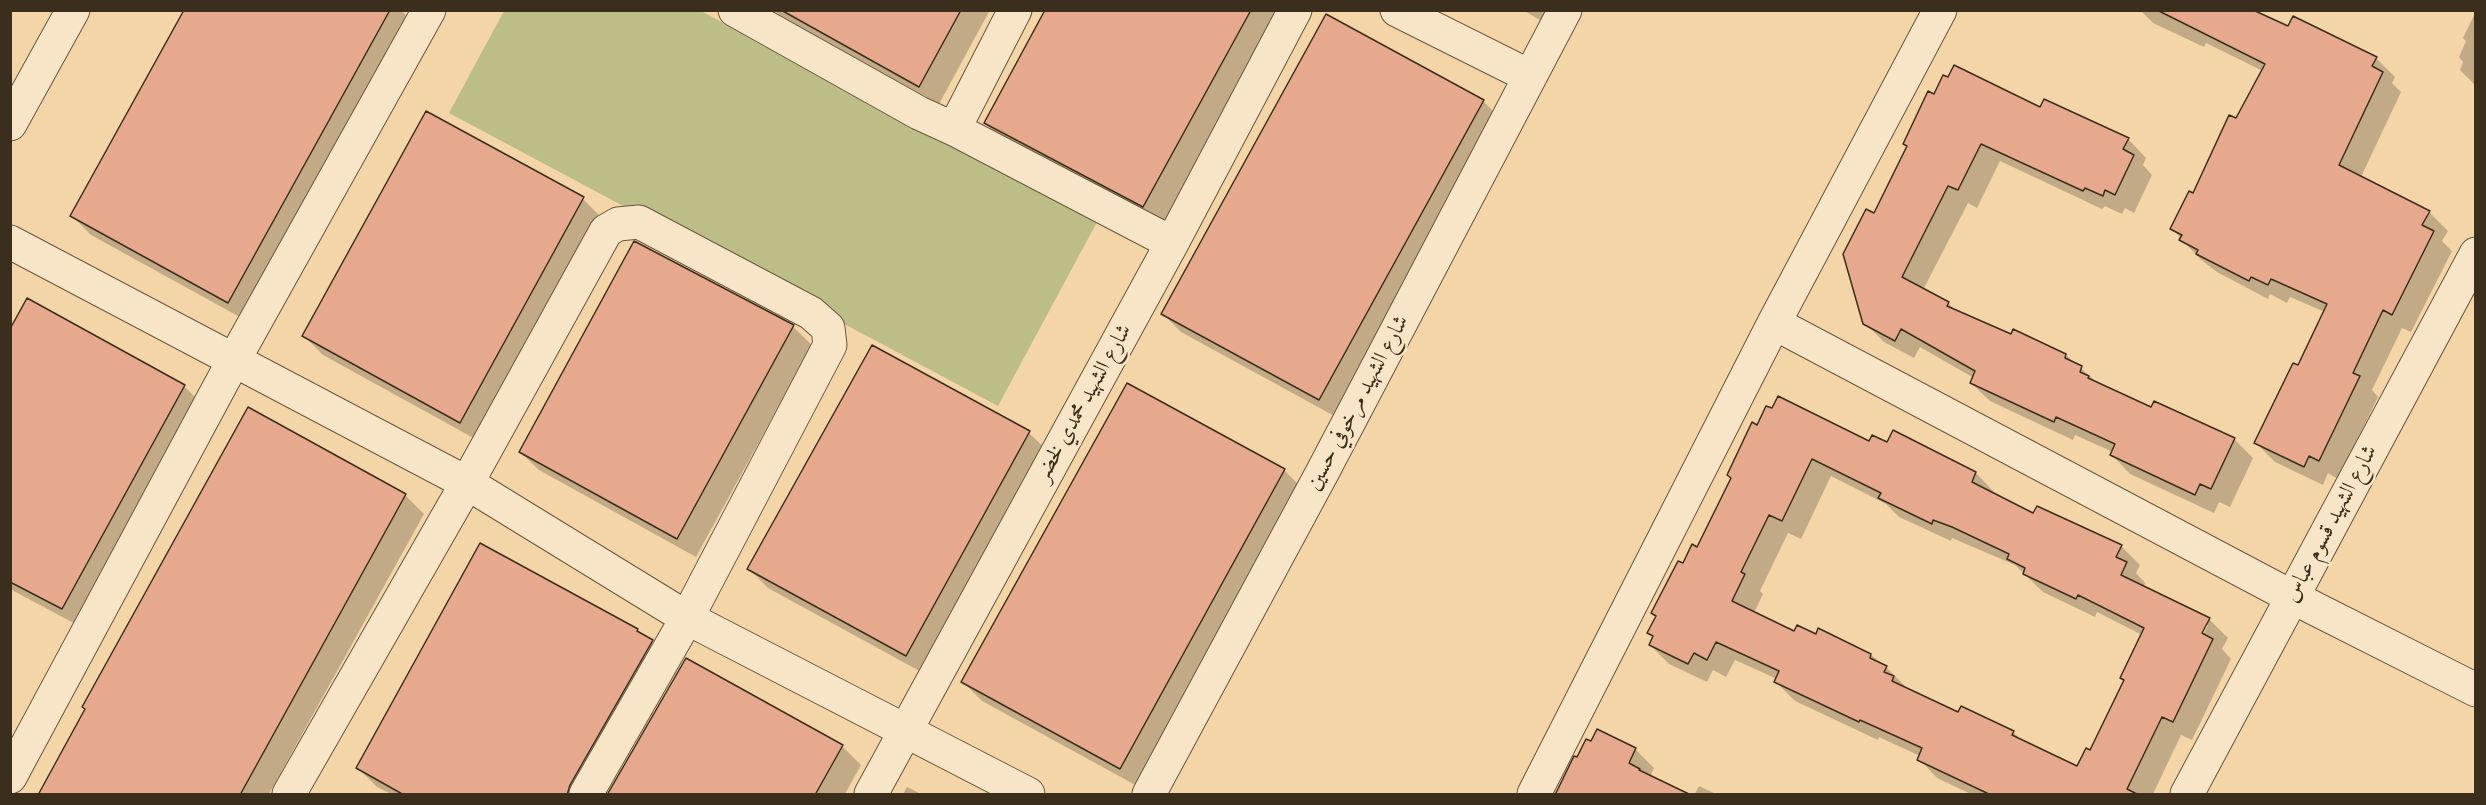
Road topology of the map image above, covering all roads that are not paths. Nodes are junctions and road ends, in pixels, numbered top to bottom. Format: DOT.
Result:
graph roads {
  1 [pos="73,10"];
  2 [pos="429,10"];
  3 [pos="735,10"];
  4 [pos="1015,10"];
  5 [pos="1295,10"];
  6 [pos="1397,10"];
  7 [pos="1565,10"];
  8 [pos="1940,10"];
  9 [pos="1529,76"];
  10 [pos="10,124"];
  11 [pos="954,129"];
  12 [pos="10,242"];
  13 [pos="1172,243"];
  14 [pos="2475,254"];
  15 [pos="1774,323"];
  16 [pos="235,358"];
  17 [pos="467,483"];
  18 [pos="2292,597"];
  19 [pos="687,618"];
  20 [pos="2475,690"];
  21 [pos="906,730"];
  22 [pos="10,777"];
  23 [pos="289,795"];
  24 [pos="586,795"];
  25 [pos="871,795"];
  26 [pos="1028,795"];
  27 [pos="1149,795"];
  28 [pos="1534,795"];
  29 [pos="2187,795"];
  1 -- 10 [label="street"];
  2 -- 16 [label="street"];
  3 -- 11 [label="street"];
  4 -- 11 [label="street"];
  5 -- 13 [label="street, شارع الشهيد محمدي لخضر"];
  6 -- 9 [label="street"];
  7 -- 9 [label="street, شارع الشهيد مرخوفي حسين"];
  8 -- 15 [label="street"];
  9 -- 27 [label="street, شارع الشهيد مرخوفي حسين"];
  11 -- 13 [label="street"];
  12 -- 16 [label="street"];
  13 -- 21 [label="street, شارع الشهيد محمدي لخضر"];
  14 -- 18 [label="street, شارع الشهيد قسوم عباس"];
  15 -- 18 [label="street"];
  15 -- 28 [label="street"];
  16 -- 17 [label="street"];
  16 -- 22 [label="street"];
  17 -- 19 [label="street"];
  17 -- 19 [label="street"];
  17 -- 23 [label="street"];
  18 -- 20 [label="street"];
  18 -- 29 [label="street, شارع الشهيد قسوم عباس"];
  19 -- 21 [label="street"];
  19 -- 24 [label="street"];
  21 -- 25 [label="street, شارع الشهيد محمدي لخضر"];
  21 -- 26 [label="street"];
}
